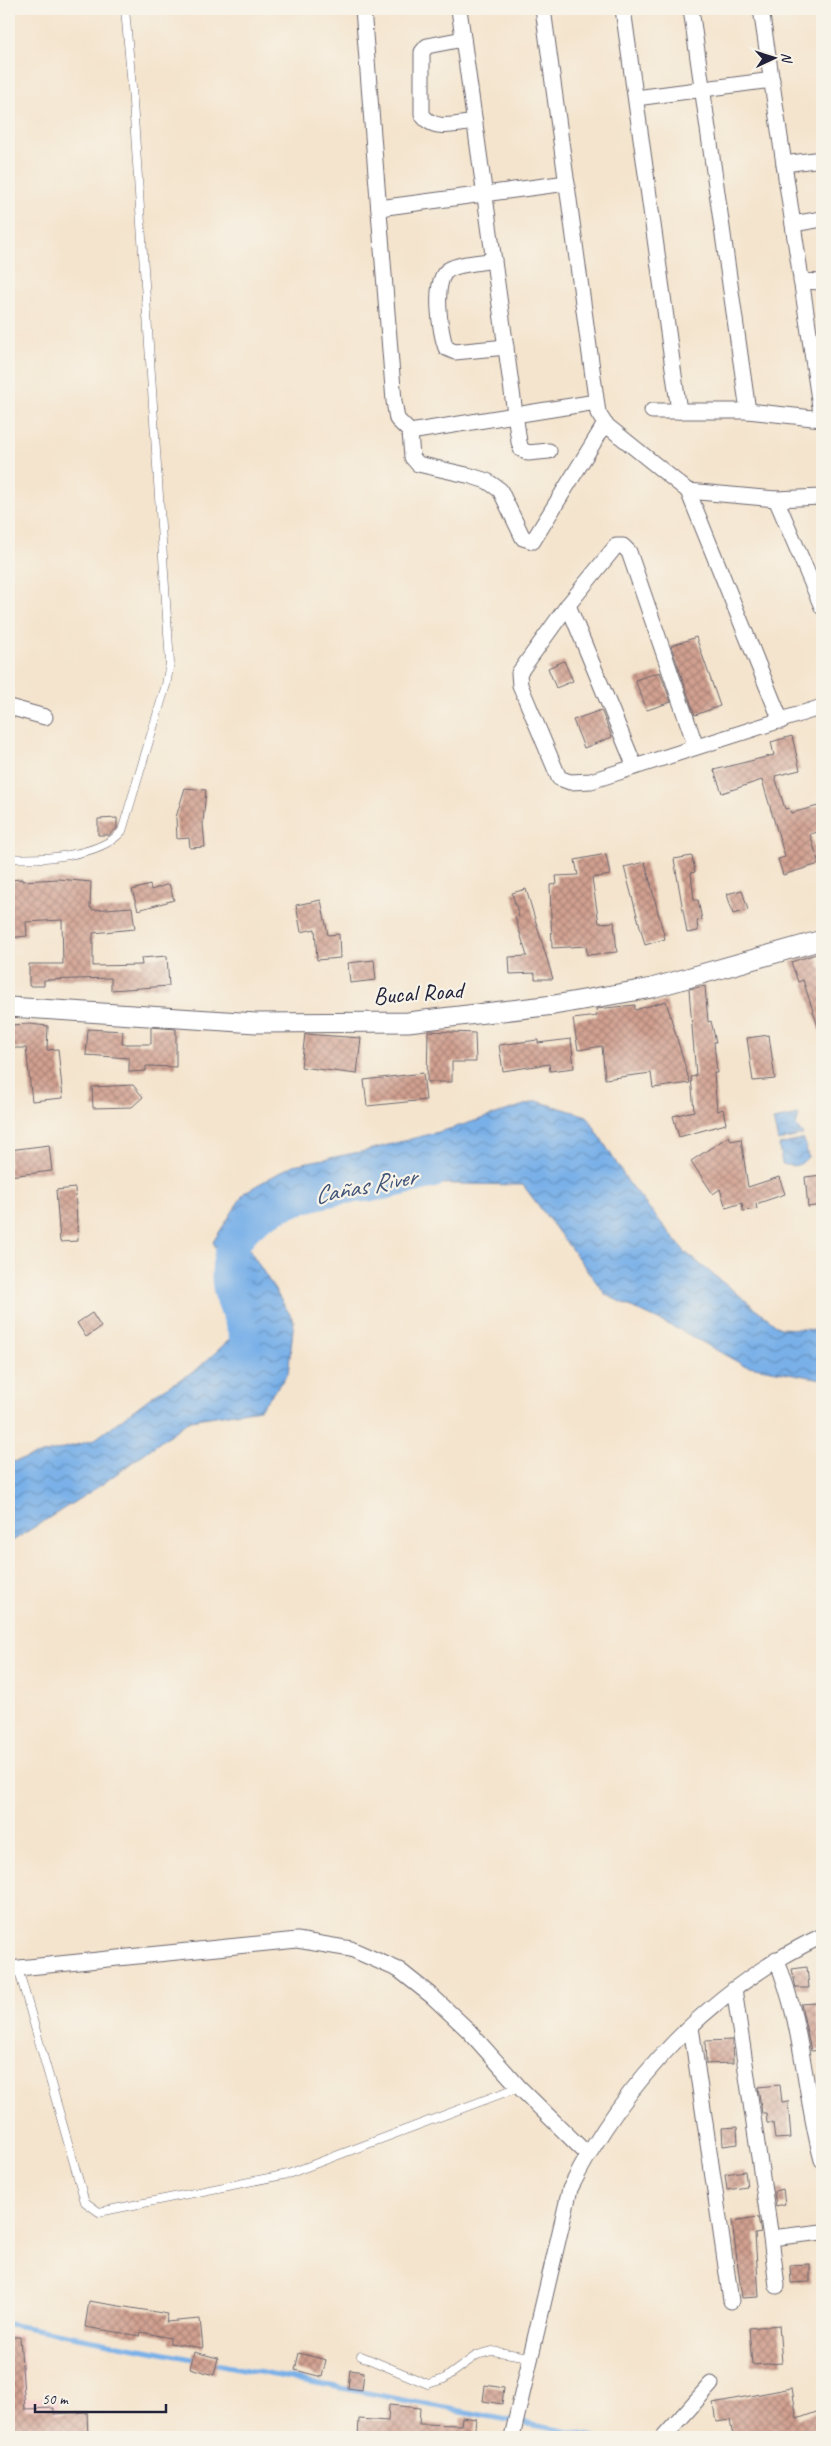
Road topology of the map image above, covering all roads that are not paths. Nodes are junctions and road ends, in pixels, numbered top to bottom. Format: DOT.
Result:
graph roads {
  1 [pos="125,9"];
  2 [pos="363,9"];
  3 [pos="459,9"];
  4 [pos="544,9"];
  5 [pos="623,9"];
  6 [pos="691,9"];
  7 [pos="761,9"];
  8 [pos="463,39"];
  9 [pos="772,80"];
  10 [pos="702,89"];
  11 [pos="636,98"];
  12 [pos="475,122"];
  13 [pos="822,159"];
  14 [pos="784,164"];
  15 [pos="567,182"];
  16 [pos="485,194"];
  17 [pos="379,208"];
  18 [pos="822,219"];
  19 [pos="793,224"];
  20 [pos="494,260"];
  21 [pos="801,281"];
  22 [pos="822,282"];
  23 [pos="506,347"];
  24 [pos="817,350"];
  25 [pos="596,402"];
  26 [pos="652,411"];
  27 [pos="679,411"];
  28 [pos="748,412"];
  29 [pos="516,415"];
  30 [pos="822,419"];
  31 [pos="605,424"];
  32 [pos="410,432"];
  33 [pos="549,450"];
  34 [pos="688,491"];
  35 [pos="822,497"];
  36 [pos="776,499"];
  37 [pos="568,605"];
  38 [pos="822,607"];
  39 [pos="9,707"];
  40 [pos="822,707"];
  41 [pos="45,717"];
  42 [pos="781,721"];
  43 [pos="696,747"];
  44 [pos="635,767"];
  45 [pos="9,858"];
  46 [pos="822,940"];
  47 [pos="9,1007"];
  48 [pos="822,1936"];
  49 [pos="776,1959"];
  50 [pos="13,1968"];
  51 [pos="734,1989"];
  52 [pos="692,2027"];
  53 [pos="519,2087"];
  54 [pos="588,2154"];
  55 [pos="822,2160"];
  56 [pos="822,2232"];
  57 [pos="772,2238"];
  58 [pos="776,2286"];
  59 [pos="731,2301"];
  60 [pos="361,2356"];
  61 [pos="530,2357"];
  62 [pos="711,2384"];
  63 [pos="512,2436"];
  64 [pos="664,2437"];
  1 -- 45 [label="lane"];
  2 -- 17 [label="street"];
  3 -- 8 [label="street"];
  4 -- 15 [label="street"];
  5 -- 11 [label="street"];
  6 -- 10 [label="street"];
  7 -- 9 [label="street"];
  8 -- 12 [label="street"];
  8 -- 12 [label="street"];
  9 -- 10 [label="street"];
  9 -- 14 [label="street"];
  10 -- 11 [label="street"];
  10 -- 28 [label="street"];
  11 -- 27 [label="street"];
  12 -- 16 [label="street"];
  13 -- 14 [label="street"];
  14 -- 19 [label="street"];
  15 -- 16 [label="street"];
  15 -- 25 [label="street"];
  16 -- 17 [label="street"];
  16 -- 20 [label="street"];
  17 -- 32 [label="street"];
  18 -- 19 [label="street"];
  19 -- 21 [label="street"];
  20 -- 23 [label="street"];
  20 -- 23 [label="street"];
  21 -- 22 [label="street"];
  21 -- 24 [label="street"];
  23 -- 29 [label="street"];
  24 -- 30 [label="street"];
  25 -- 29 [label="street"];
  25 -- 31 [label="street"];
  26 -- 27 [label="street"];
  27 -- 28 [label="street"];
  28 -- 30 [label="street"];
  29 -- 32 [label="street"];
  29 -- 33 [label="street"];
  31 -- 32 [label="street"];
  31 -- 34 [label="street"];
  34 -- 36 [label="street"];
  34 -- 42 [label="street"];
  35 -- 36 [label="street"];
  36 -- 38 [label="street"];
  37 -- 43 [label="street"];
  37 -- 44 [label="street"];
  37 -- 44 [label="street"];
  39 -- 41 [label="street"];
  40 -- 42 [label="street"];
  42 -- 43 [label="street"];
  43 -- 44 [label="street"];
  46 -- 47 [label="street, Bucal Road"];
  48 -- 49 [label="street"];
  49 -- 51 [label="street"];
  49 -- 55 [label="street"];
  50 -- 53 [label="street"];
  50 -- 53 [label="lane"];
  51 -- 52 [label="street"];
  51 -- 57 [label="street"];
  52 -- 54 [label="street"];
  52 -- 59 [label="street"];
  53 -- 54 [label="street"];
  54 -- 61 [label="street"];
  56 -- 57 [label="street"];
  57 -- 58 [label="street"];
  60 -- 61 [label="lane"];
  61 -- 63 [label="street"];
  62 -- 64 [label="street"];
}
